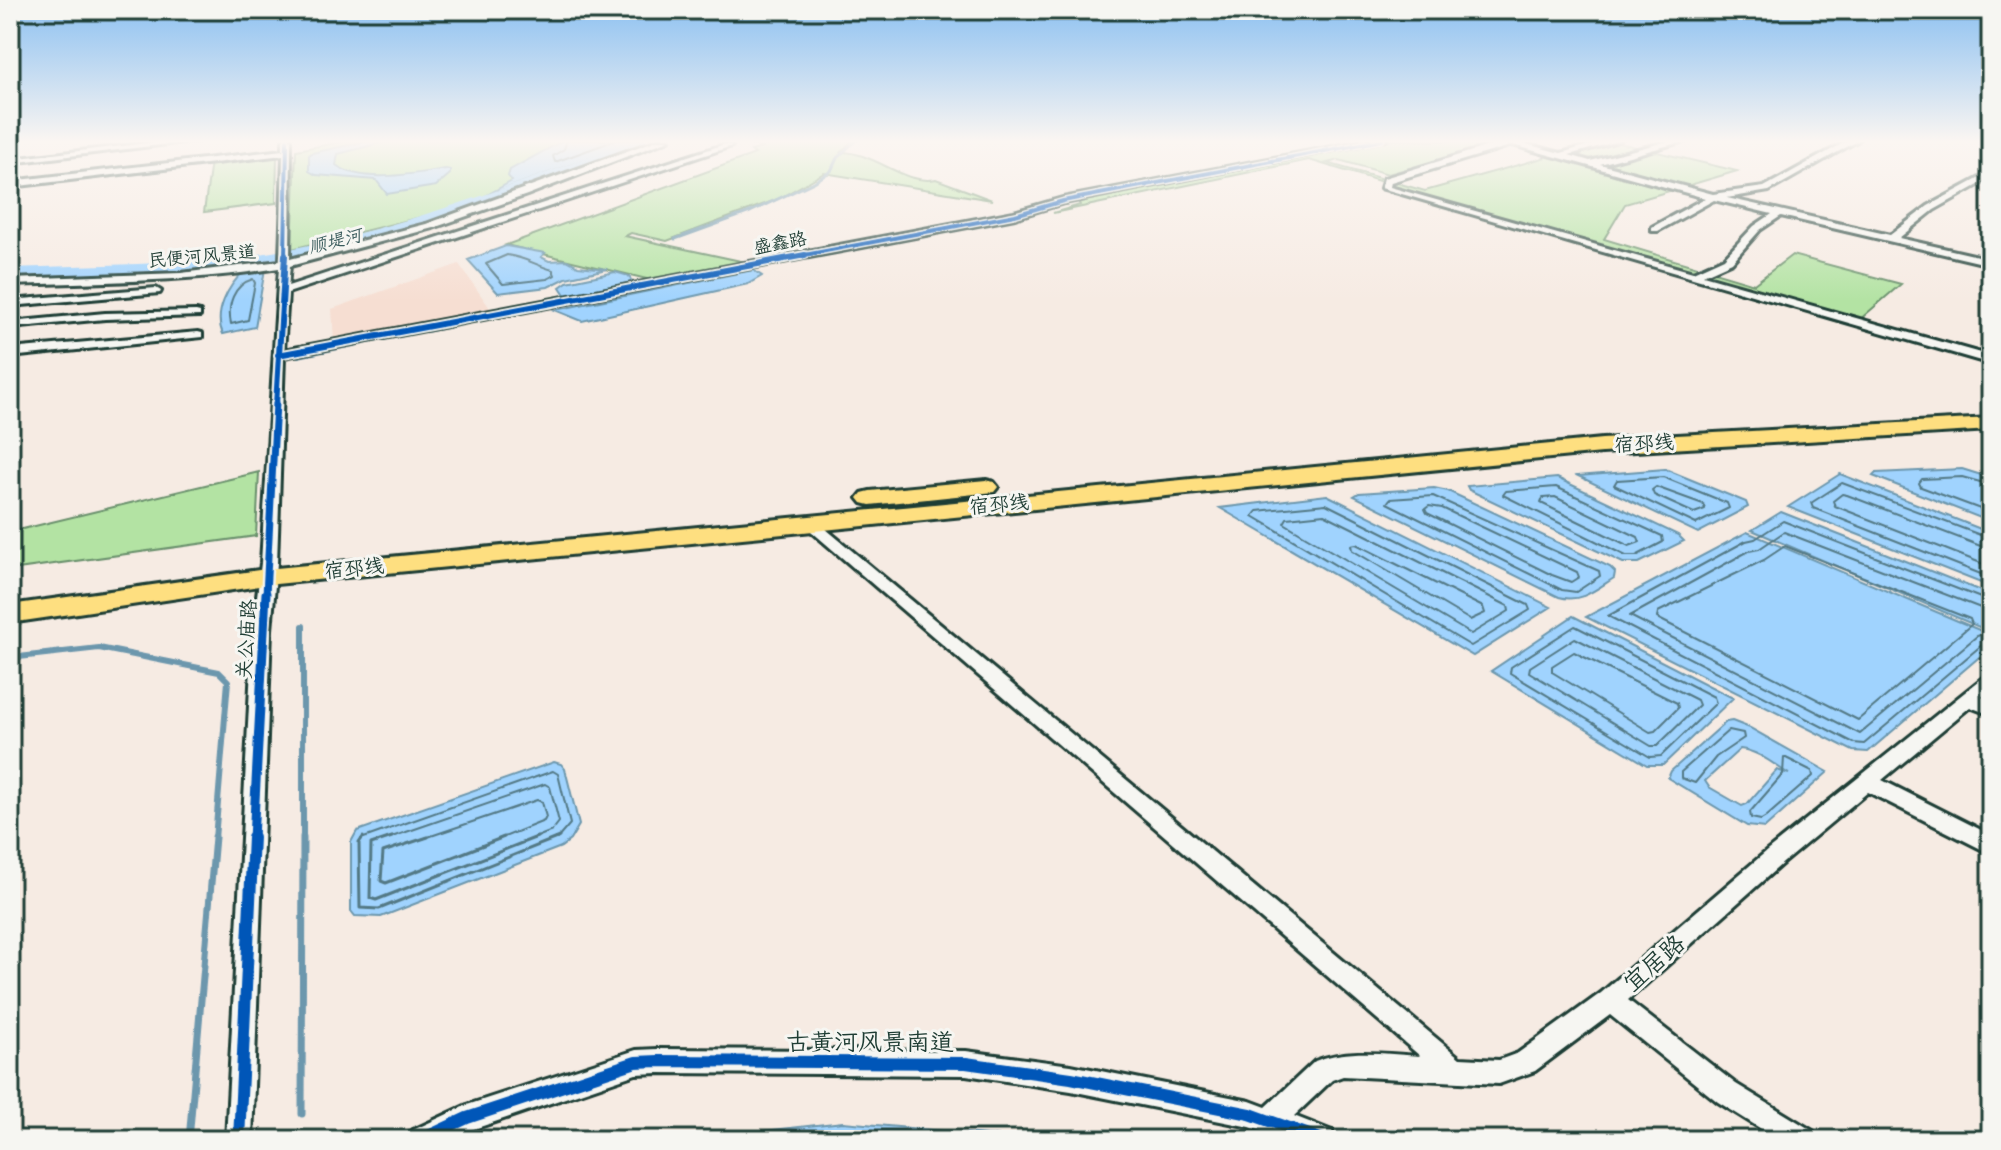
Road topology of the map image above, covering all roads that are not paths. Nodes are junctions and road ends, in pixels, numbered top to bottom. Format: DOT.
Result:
graph roads {
  1 [pos="288,194"];
  2 [pos="524,194"];
  3 [pos="582,194"];
  4 [pos="1101,194"];
  5 [pos="1405,194"];
  6 [pos="1701,194"];
  7 [pos="1735,194"];
  8 [pos="1957,194"];
  9 [pos="1713,197"];
  10 [pos="1779,213"];
  11 [pos="1655,229"];
  12 [pos="1891,239"];
  13 [pos="285,257"];
  14 [pos="1991,262"];
  15 [pos="1693,276"];
  16 [pos="10,282"];
  17 [pos="156,291"];
  18 [pos="283,291"];
  19 [pos="10,303"];
  20 [pos="196,314"];
  21 [pos="10,325"];
  22 [pos="198,335"];
  23 [pos="10,353"];
  24 [pos="278,355"];
  25 [pos="1991,360"];
  26 [pos="1991,412"];
  27 [pos="1991,424"];
  28 [pos="809,522"];
  29 [pos="268,570"];
  30 [pos="10,598"];
  31 [pos="10,614"];
  32 [pos="1991,680"];
  33 [pos="1968,699"];
  34 [pos="1991,708"];
  35 [pos="1867,782"];
  36 [pos="1991,845"];
  37 [pos="1610,1001"];
  38 [pos="1457,1071"];
  39 [pos="1270,1121"];
  40 [pos="239,1140"];
  41 [pos="420,1140"];
  42 [pos="1323,1140"];
  43 [pos="1804,1140"];
  1 -- 13 [label="street, 关公庙路"];
  2 -- 13 [label="street, 民便河风景道"];
  3 -- 18 [label="street"];
  4 -- 24 [label="street, 盛鑫路"];
  5 -- 15 [label="street"];
  6 -- 9 [label="street"];
  7 -- 9 [label="street"];
  8 -- 12 [label="street"];
  9 -- 10 [label="street"];
  9 -- 11 [label="street"];
  10 -- 12 [label="street"];
  10 -- 15 [label="street"];
  12 -- 14 [label="street"];
  13 -- 16 [label="street, 民便河风景道"];
  13 -- 18 [label="street, 关公庙路"];
  15 -- 25 [label="street"];
  17 -- 19 [label="street"];
  18 -- 24 [label="street, 关公庙路"];
  20 -- 21 [label="street"];
  22 -- 23 [label="street"];
  24 -- 29 [label="street, 关公庙路"];
  26 -- 29 [label="main road, 宿邳线"];
  27 -- 28 [label="main road, 宿邳线"];
  28 -- 29 [label="main road, 宿邳线"];
  28 -- 38 [label="street"];
  29 -- 30 [label="main road, 宿邳线"];
  29 -- 31 [label="main road, 宿邳线"];
  29 -- 40 [label="street, 关公庙路"];
  32 -- 33 [label="street, 宜居路"];
  33 -- 34 [label="street"];
  33 -- 35 [label="street, 宜居路"];
  35 -- 36 [label="street"];
  35 -- 37 [label="street, 宜居路"];
  37 -- 38 [label="street, 宜居路"];
  37 -- 43 [label="street"];
  38 -- 39 [label="street, 宜居路"];
  39 -- 41 [label="street, 古黄河风景南道"];
  39 -- 42 [label="street, 古黄河风景南道"];
}
